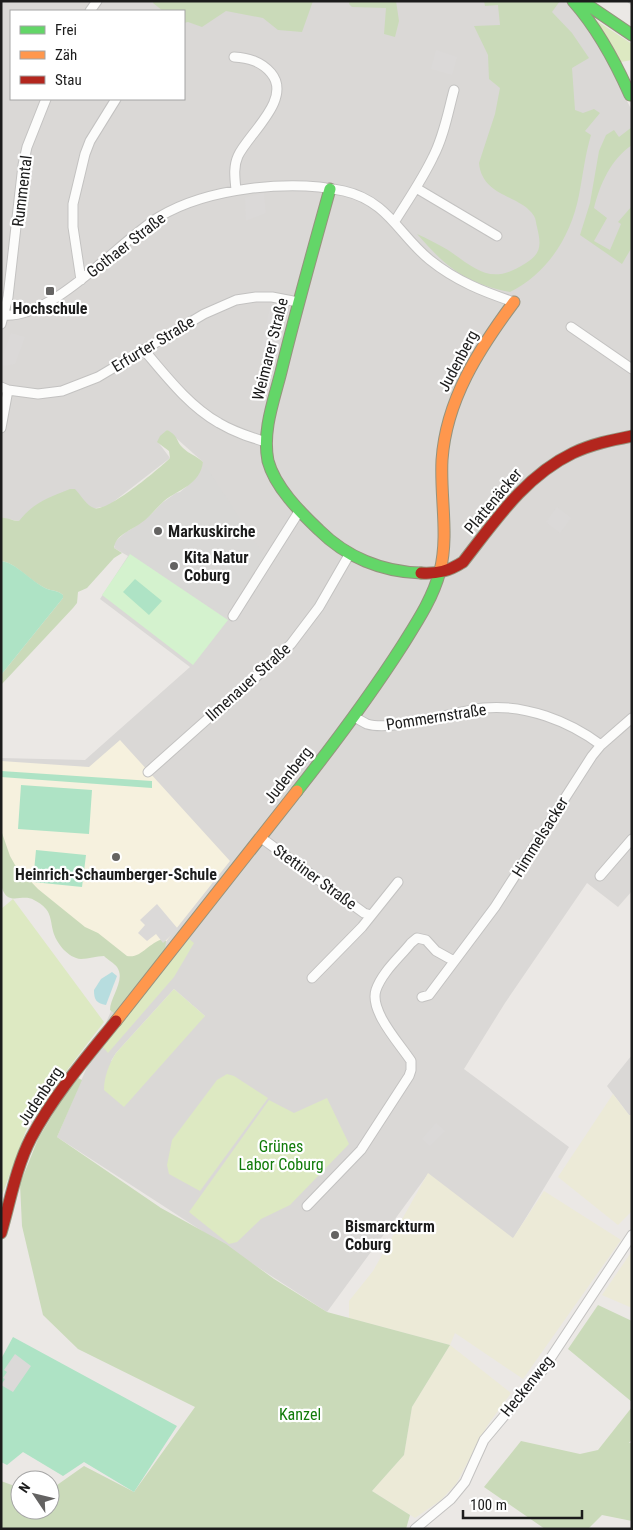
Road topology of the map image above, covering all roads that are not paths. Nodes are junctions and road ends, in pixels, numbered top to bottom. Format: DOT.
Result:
graph roads {
  1 [pos="574,1"];
  2 [pos="582,1"];
  3 [pos="601,1"];
  4 [pos="632,22"];
  5 [pos="632,34"];
  6 [pos="234,57"];
  7 [pos="454,90"];
  8 [pos="630,99"];
  9 [pos="46,100"];
  10 [pos="115,100"];
  11 [pos="416,188"];
  12 [pos="330,189"];
  13 [pos="236,190"];
  14 [pos="394,221"];
  15 [pos="497,236"];
  16 [pos="80,280"];
  17 [pos="298,302"];
  18 [pos="514,302"];
  19 [pos="2,318"];
  20 [pos="571,327"];
  21 [pos="144,350"];
  22 [pos="632,369"];
  23 [pos="5,388"];
  24 [pos="1,428"];
  25 [pos="632,436"];
  26 [pos="266,442"];
  27 [pos="300,510"];
  28 [pos="349,555"];
  29 [pos="440,574"];
  30 [pos="233,616"];
  31 [pos="354,717"];
  32 [pos="632,718"];
  33 [pos="601,745"];
  34 [pos="148,772"];
  35 [pos="260,837"];
  36 [pos="632,839"];
  37 [pos="600,876"];
  38 [pos="398,882"];
  39 [pos="371,915"];
  40 [pos="454,961"];
  41 [pos="312,978"];
  42 [pos="422,997"];
  43 [pos="9,1206"];
  44 [pos="307,1206"];
  45 [pos="1,1220"];
  46 [pos="1,1233"];
  47 [pos="632,1235"];
  48 [pos="415,1529"];
  1 -- 8 [label="main road"];
  2 -- 5 [label="main road"];
  3 -- 4 [label="main road"];
  6 -- 13 [label="street"];
  7 -- 11 [label="street"];
  9 -- 19 [label="street, Rummental"];
  10 -- 16 [label="street"];
  11 -- 14 [label="street"];
  11 -- 15 [label="street"];
  12 -- 13 [label="street, Gothaer Straße"];
  12 -- 14 [label="street, Gothaer Straße"];
  12 -- 17 [label="main road, Weimarer Straße"];
  13 -- 16 [label="street, Gothaer Straße"];
  14 -- 18 [label="street, Gothaer Straße"];
  16 -- 19 [label="street, Gothaer Straße"];
  17 -- 21 [label="street, Erfurter Straße"];
  17 -- 26 [label="main road, Weimarer Straße"];
  18 -- 29 [label="main road, Judenberg"];
  20 -- 22 [label="street"];
  21 -- 23 [label="street, Erfurter Straße"];
  21 -- 26 [label="street"];
  23 -- 24 [label="street, Erfurter Straße"];
  25 -- 29 [label="main road, Plattenäcker"];
  26 -- 27 [label="main road, Weimarer Straße"];
  27 -- 28 [label="main road, Weimarer Straße"];
  27 -- 30 [label="street"];
  28 -- 29 [label="main road, Weimarer Straße"];
  28 -- 34 [label="street, Ilmenauer Straße"];
  29 -- 31 [label="main road, Judenberg"];
  31 -- 33 [label="street, Pommernstraße"];
  31 -- 35 [label="main road, Judenberg"];
  32 -- 33 [label="street, Himmelsacker"];
  33 -- 40 [label="street, Himmelsacker"];
  35 -- 39 [label="street, Stettiner Straße"];
  35 -- 43 [label="main road, Judenberg"];
  36 -- 37 [label="street"];
  38 -- 39 [label="street, Stettiner Straße"];
  39 -- 41 [label="street, Stettiner Straße"];
  40 -- 42 [label="street, Himmelsacker"];
  40 -- 44 [label="street"];
  43 -- 45 [label="street"];
  43 -- 46 [label="main road, Judenberg"];
  47 -- 48 [label="street, Heckenweg"];
}
